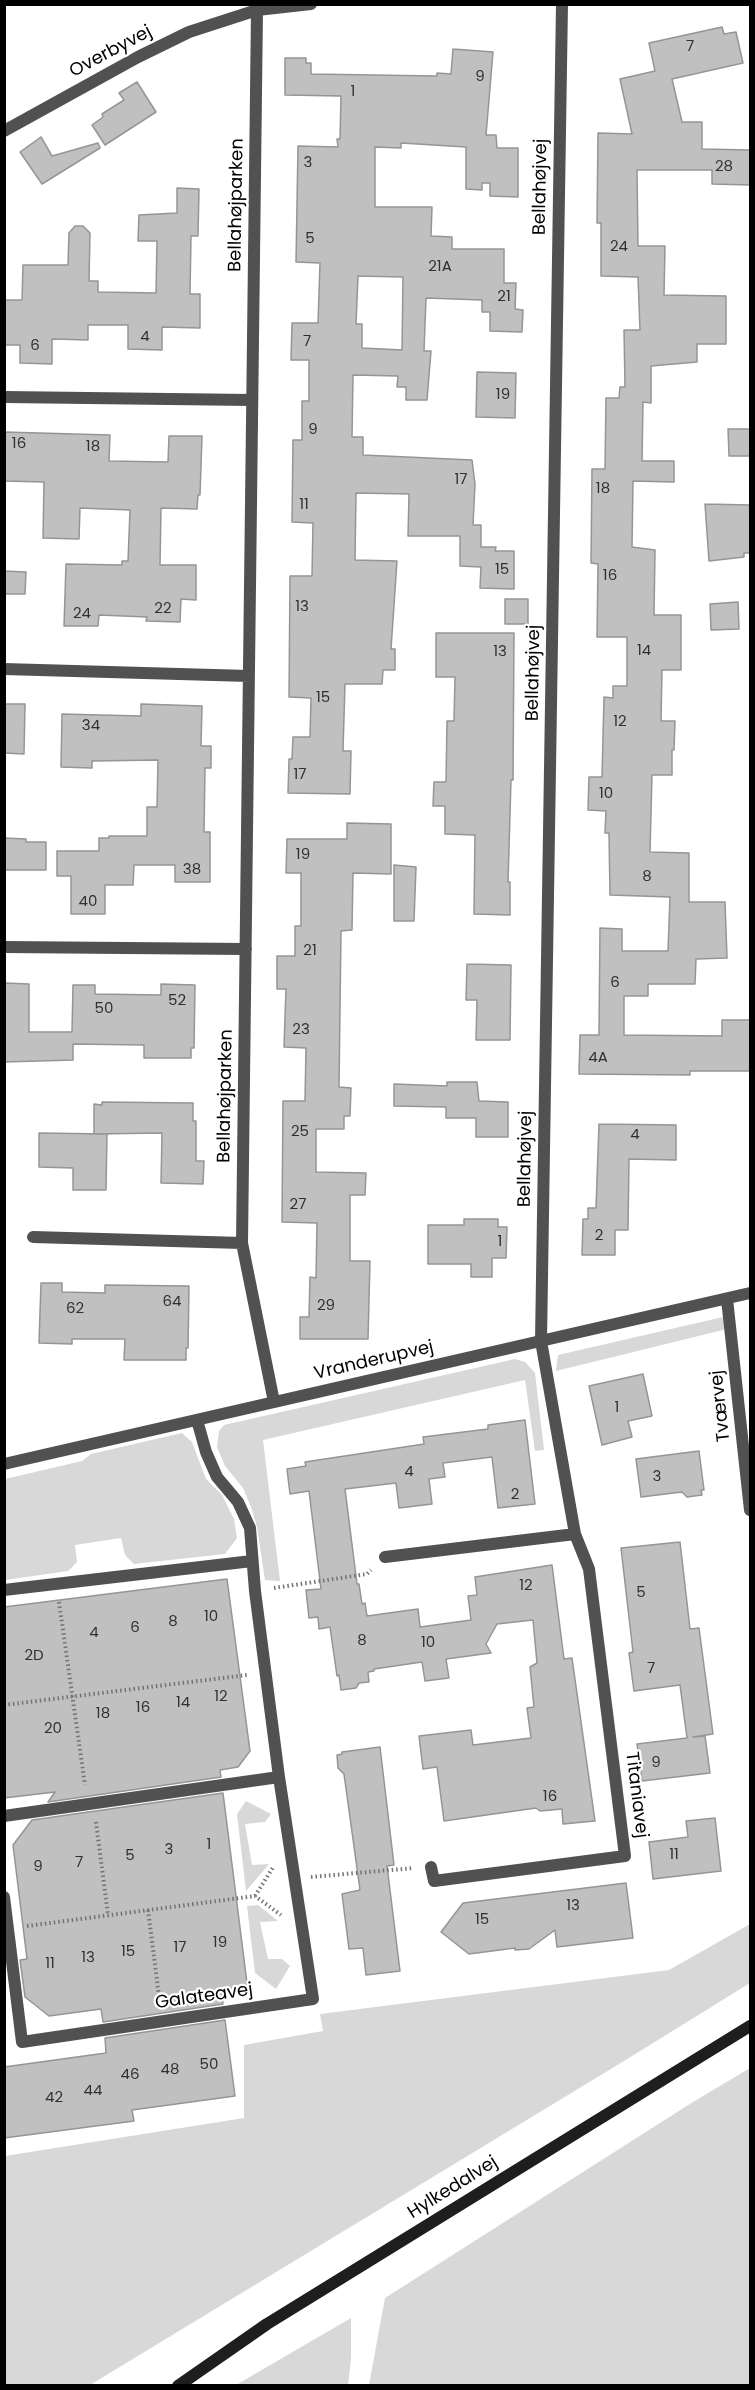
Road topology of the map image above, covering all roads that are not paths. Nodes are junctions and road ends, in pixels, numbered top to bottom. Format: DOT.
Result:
graph roads {
  1 [pos="310,4"];
  2 [pos="562,4"];
  3 [pos="257,10"];
  4 [pos="4,131"];
  5 [pos="4,397"];
  6 [pos="252,400"];
  7 [pos="4,669"];
  8 [pos="249,676"];
  9 [pos="4,947"];
  10 [pos="246,949"];
  11 [pos="33,1237"];
  12 [pos="242,1243"];
  13 [pos="750,1293"];
  14 [pos="727,1299"];
  15 [pos="541,1341"];
  16 [pos="274,1402"];
  17 [pos="197,1420"];
  18 [pos="4,1464"];
  19 [pos="750,1510"];
  20 [pos="575,1534"];
  21 [pos="385,1557"];
  22 [pos="252,1561"];
  23 [pos="4,1590"];
  24 [pos="279,1777"];
  25 [pos="4,1816"];
  26 [pos="431,1867"];
  27 [pos="4,1897"];
  28 [pos="750,2026"];
  29 [pos="177,2385"];
  1 -- 3 [label="street, Overbyvej"];
  2 -- 15 [label="street, Bellahøjvej"];
  3 -- 4 [label="street, Overbyvej"];
  3 -- 6 [label="street, Bellahøjparken"];
  5 -- 6 [label="street"];
  6 -- 8 [label="street, Bellahøjparken"];
  7 -- 8 [label="street"];
  8 -- 10 [label="street, Bellahøjparken"];
  9 -- 10 [label="street"];
  10 -- 12 [label="street, Bellahøjparken"];
  11 -- 12 [label="street"];
  12 -- 16 [label="street, Bellahøjparken"];
  13 -- 14 [label="street, Vranderupvej"];
  14 -- 15 [label="street, Vranderupvej"];
  14 -- 19 [label="street, Tværvej"];
  15 -- 16 [label="street, Vranderupvej"];
  15 -- 20 [label="street, Titaniavej"];
  16 -- 17 [label="street, Vranderupvej"];
  17 -- 18 [label="street, Vranderupvej"];
  17 -- 22 [label="street, Galateavej"];
  20 -- 21 [label="street"];
  20 -- 26 [label="street, Titaniavej"];
  22 -- 23 [label="street"];
  22 -- 24 [label="street, Galateavej"];
  24 -- 25 [label="street"];
  24 -- 27 [label="street, Galateavej"];
  28 -- 29 [label="street, Hylkedalvej"];
}
